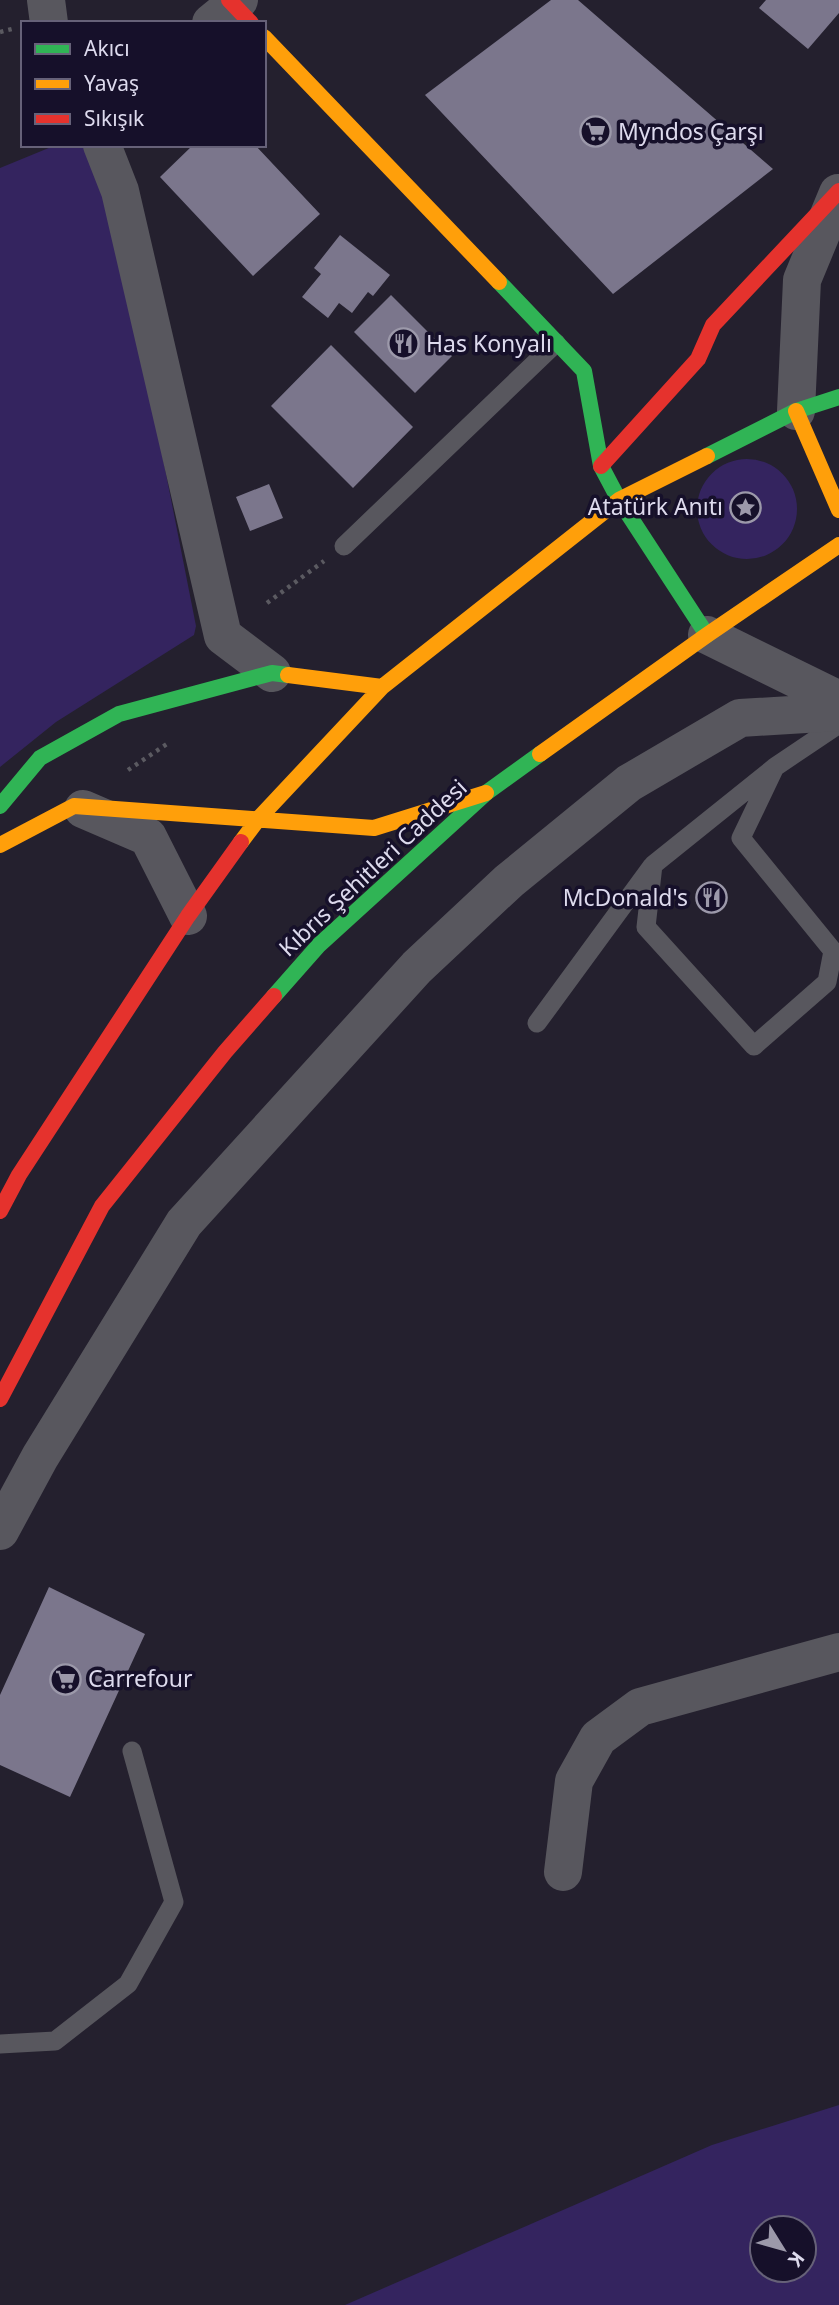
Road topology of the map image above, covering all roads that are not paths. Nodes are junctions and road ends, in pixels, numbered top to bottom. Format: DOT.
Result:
graph roads {
  1 [pos="46,0"];
  2 [pos="50,21"];
  3 [pos="266,39"];
  4 [pos="103,147"];
  5 [pos="839,191"];
  6 [pos="556,343"];
  7 [pos="839,397"];
  8 [pos="796,411"];
  9 [pos="601,466"];
  10 [pos="619,500"];
  11 [pos="839,510"];
  12 [pos="839,545"];
  13 [pos="344,546"];
  14 [pos="707,635"];
  15 [pos="272,673"];
  16 [pos="382,687"];
  17 [pos="839,700"];
  18 [pos="839,712"];
  19 [pos="839,724"];
  20 [pos="775,767"];
  21 [pos="486,793"];
  22 [pos="0,806"];
  23 [pos="74,806"];
  24 [pos="259,818"];
  25 [pos="0,845"];
  26 [pos="653,865"];
  27 [pos="188,916"];
  28 [pos="537,1023"];
  29 [pos="0,1211"];
  30 [pos="0,1399"];
  31 [pos="0,1531"];
  32 [pos="839,1652"];
  33 [pos="132,1751"];
  34 [pos="563,1872"];
  35 [pos="0,2044"];
  1 -- 2 [label="street"];
  3 -- 6 [label="main road"];
  4 -- 15 [label="street"];
  5 -- 8 [label="street"];
  5 -- 9 [label="main road"];
  6 -- 9 [label="main road"];
  6 -- 13 [label="lane"];
  7 -- 8 [label="main road"];
  8 -- 10 [label="main road"];
  8 -- 11 [label="main road"];
  9 -- 10 [label="main road"];
  10 -- 14 [label="main road"];
  10 -- 16 [label="main road"];
  12 -- 14 [label="main road, Kıbrıs Şehitleri Caddesi"];
  14 -- 17 [label="street"];
  14 -- 21 [label="main road, Kıbrıs Şehitleri Caddesi"];
  15 -- 16 [label="main road"];
  15 -- 22 [label="main road"];
  16 -- 24 [label="main road"];
  18 -- 31 [label="street"];
  19 -- 20 [label="lane"];
  20 -- 26 [label="lane"];
  20 -- 26 [label="lane"];
  21 -- 24 [label="main road"];
  21 -- 30 [label="main road, Kıbrıs Şehitleri Caddesi"];
  23 -- 24 [label="main road"];
  23 -- 25 [label="main road"];
  23 -- 27 [label="street"];
  24 -- 27 [label="main road"];
  26 -- 28 [label="lane"];
  27 -- 29 [label="main road"];
  32 -- 34 [label="street"];
  33 -- 35 [label="lane"];
}
